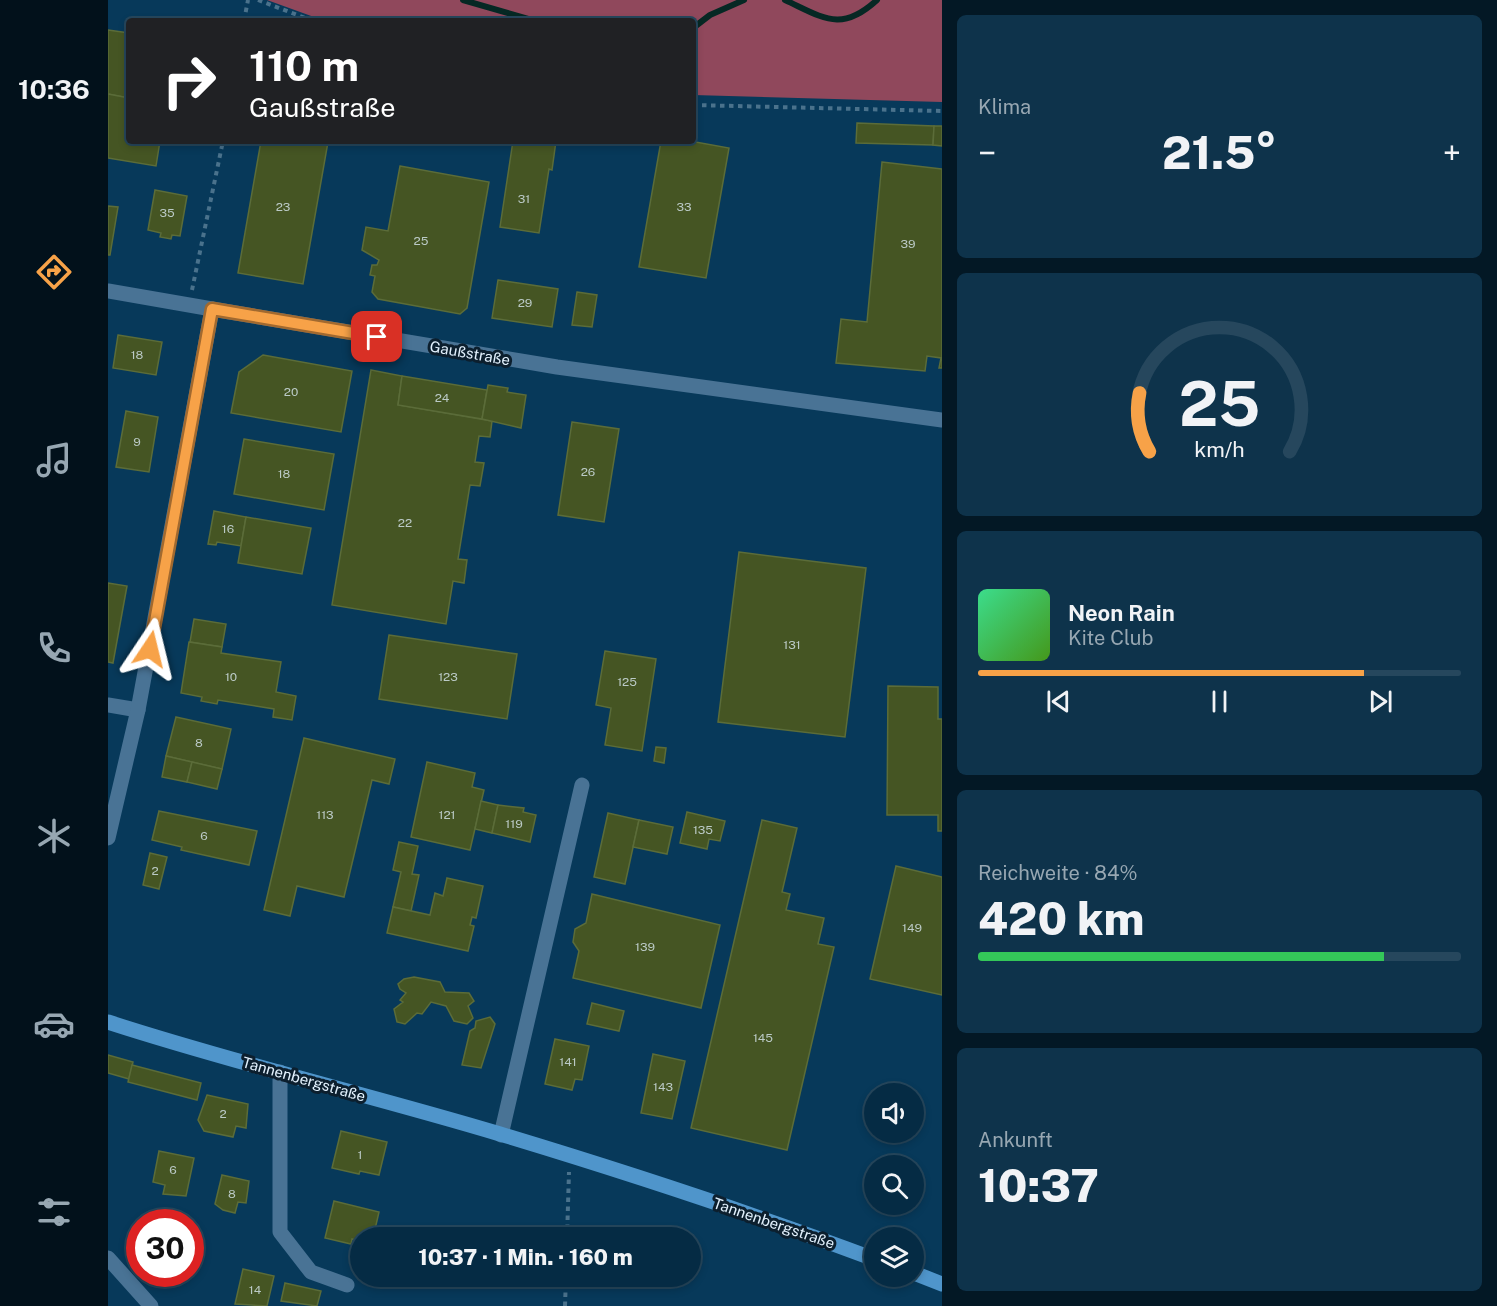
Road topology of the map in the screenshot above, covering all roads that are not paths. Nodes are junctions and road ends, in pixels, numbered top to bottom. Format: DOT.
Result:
graph roads {
  1 [pos="108,291"];
  2 [pos="212,309"];
  3 [pos="942,420"];
  4 [pos="108,705"];
  5 [pos="138,710"];
  6 [pos="582,785"];
  7 [pos="108,838"];
  8 [pos="108,1022"];
  9 [pos="280,1072"];
  10 [pos="501,1135"];
  11 [pos="864,1254"];
  12 [pos="108,1258"];
  13 [pos="924,1277"];
  14 [pos="942,1284"];
  15 [pos="347,1285"];
  16 [pos="151,1306"];
  1 -- 2 [label="street, Gaußstraße"];
  2 -- 3 [label="street, Gaußstraße"];
  2 -- 5 [label="street"];
  4 -- 5 [label="street"];
  5 -- 7 [label="street"];
  6 -- 10 [label="street"];
  8 -- 9 [label="street, Tannenbergstraße"];
  9 -- 10 [label="street, Tannenbergstraße"];
  9 -- 15 [label="street"];
  10 -- 11 [label="street, Tannenbergstraße"];
  12 -- 16 [label="street"];
  13 -- 14 [label="street"];
}
